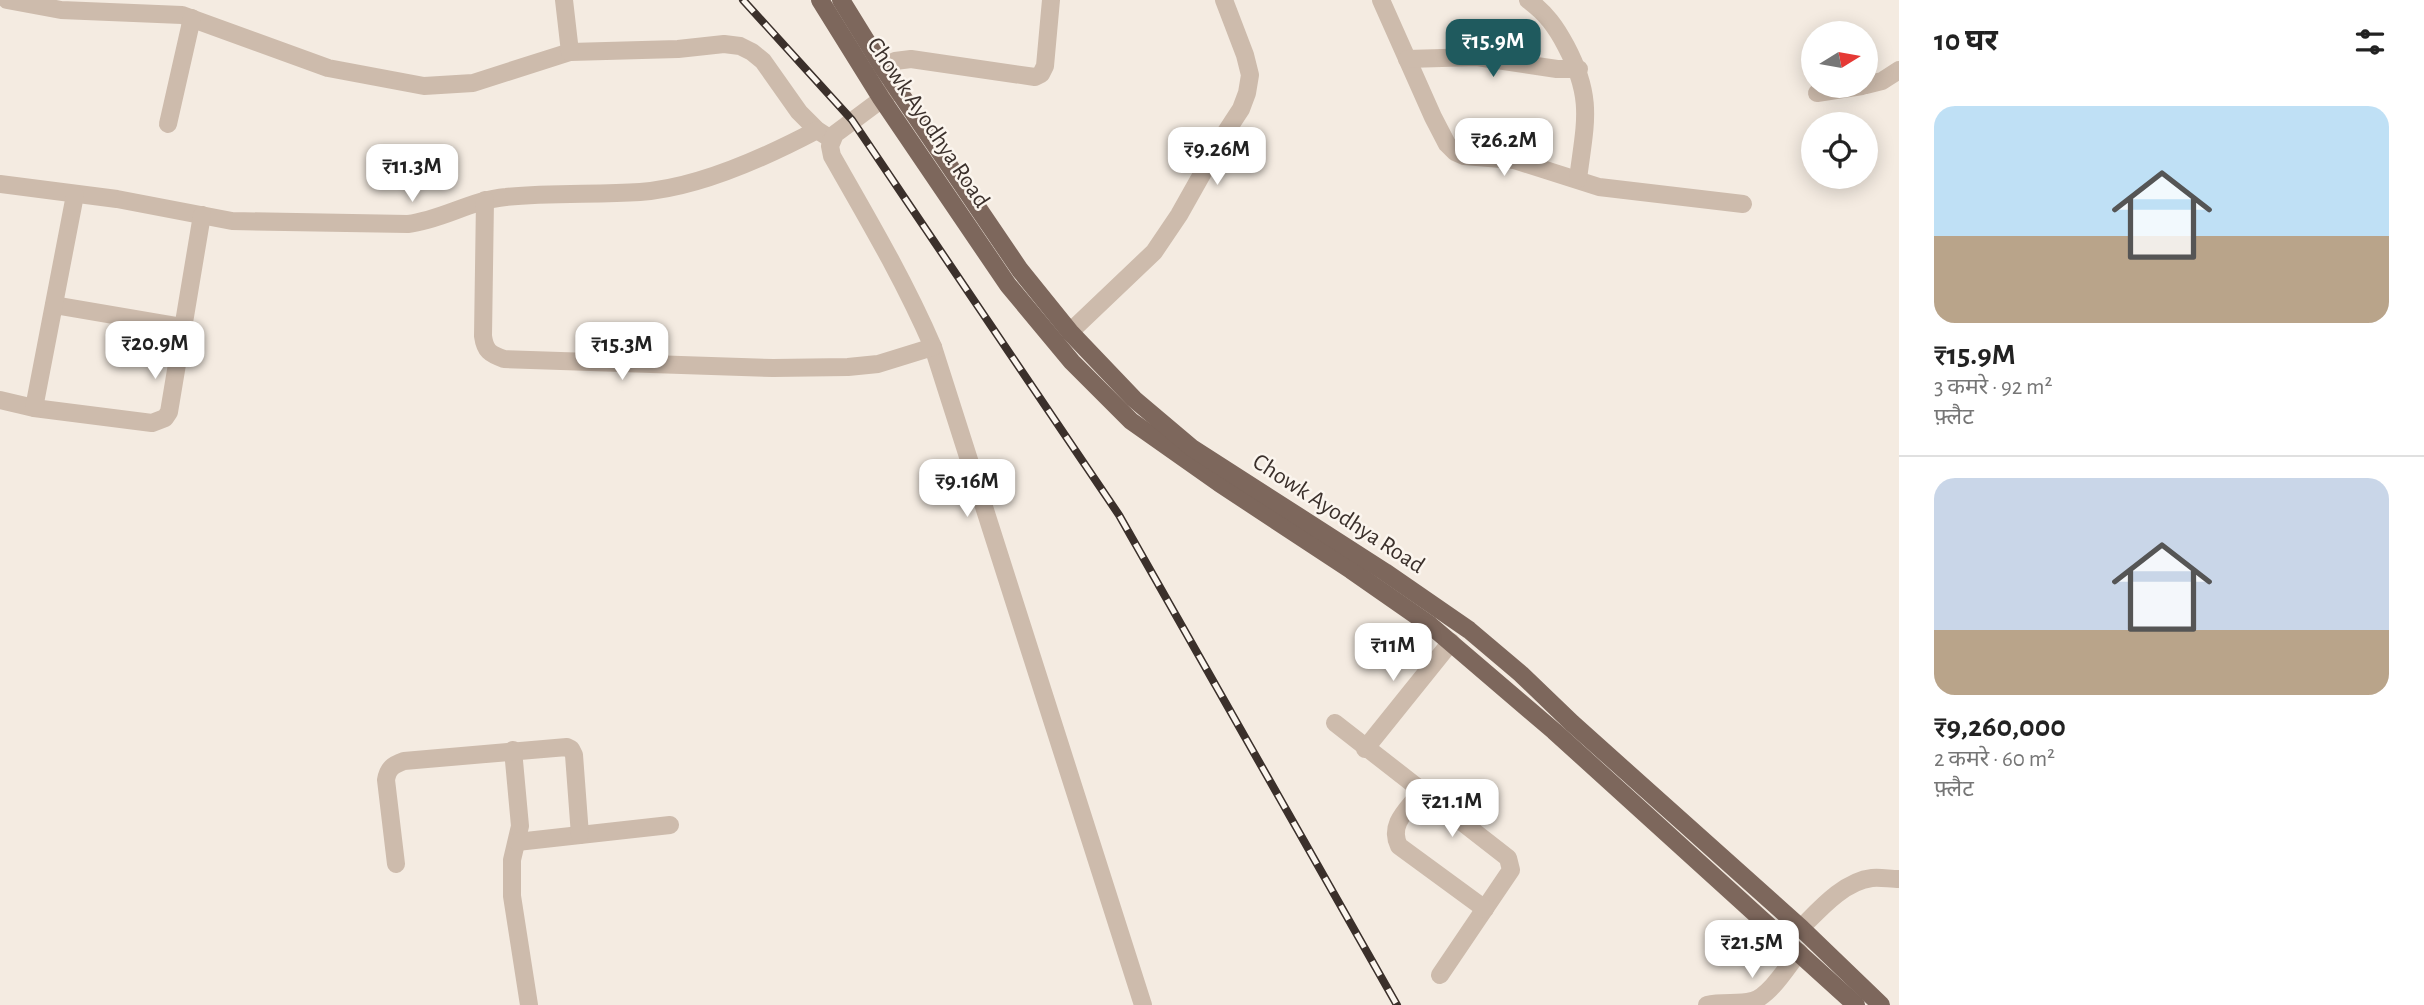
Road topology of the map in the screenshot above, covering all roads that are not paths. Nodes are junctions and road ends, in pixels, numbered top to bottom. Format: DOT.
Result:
graph roads {
  1 [pos="7,0"];
  2 [pos="564,0"];
  3 [pos="820,0"];
  4 [pos="841,0"];
  5 [pos="1051,0"];
  6 [pos="1224,0"];
  7 [pos="1381,0"];
  8 [pos="1528,0"];
  9 [pos="186,11"];
  10 [pos="570,52"];
  11 [pos="1407,59"];
  12 [pos="883,68"];
  13 [pos="1578,69"];
  14 [pos="1899,70"];
  15 [pos="1878,82"];
  16 [pos="897,89"];
  17 [pos="881,98"];
  18 [pos="168,124"];
  19 [pos="824,135"];
  20 [pos="1578,179"];
  21 [pos="0,184"];
  22 [pos="75,195"];
  23 [pos="485,200"];
  24 [pos="1742,204"];
  25 [pos="202,215"];
  26 [pos="54,305"];
  27 [pos="183,327"];
  28 [pos="1070,332"];
  29 [pos="933,347"];
  30 [pos="0,400"];
  31 [pos="34,408"];
  32 [pos="1451,642"];
  33 [pos="1521,674"];
  34 [pos="1508,691"];
  35 [pos="1335,723"];
  36 [pos="1365,749"];
  37 [pos="513,750"];
  38 [pos="1421,792"];
  39 [pos="670,825"];
  40 [pos="580,835"];
  41 [pos="517,842"];
  42 [pos="396,864"];
  43 [pos="1899,879"];
  44 [pos="1485,909"];
  45 [pos="1801,928"];
  46 [pos="1799,952"];
  47 [pos="1440,975"];
  48 [pos="529,1005"];
  49 [pos="1143,1005"];
  50 [pos="1707,1005"];
  51 [pos="1856,1005"];
  52 [pos="1881,1005"];
  1 -- 9 [label="street"];
  2 -- 10 [label="street"];
  3 -- 17 [label="main road, Chowk Ayodhya Road"];
  4 -- 12 [label="main road, Chowk Ayodhya Road"];
  5 -- 12 [label="street"];
  6 -- 28 [label="street"];
  7 -- 11 [label="street"];
  8 -- 13 [label="street"];
  9 -- 10 [label="street"];
  9 -- 18 [label="street"];
  10 -- 19 [label="street"];
  11 -- 13 [label="street"];
  11 -- 20 [label="street"];
  12 -- 16 [label="main road, Chowk Ayodhya Road"];
  13 -- 20 [label="street"];
  14 -- 15 [label="street"];
  16 -- 17 [label="street"];
  16 -- 28 [label="main road, Chowk Ayodhya Road"];
  17 -- 19 [label="street"];
  17 -- 32 [label="main road, Chowk Ayodhya Road"];
  19 -- 23 [label="street"];
  19 -- 29 [label="street"];
  20 -- 24 [label="street"];
  21 -- 22 [label="street"];
  22 -- 25 [label="street"];
  22 -- 26 [label="street"];
  23 -- 25 [label="street"];
  23 -- 29 [label="street"];
  25 -- 27 [label="street"];
  26 -- 27 [label="street"];
  26 -- 31 [label="street"];
  27 -- 31 [label="street"];
  28 -- 33 [label="main road, Chowk Ayodhya Road"];
  29 -- 49 [label="street"];
  30 -- 31 [label="street"];
  32 -- 34 [label="main road, Chowk Ayodhya Road"];
  32 -- 36 [label="street"];
  33 -- 34 [label="main road"];
  33 -- 45 [label="main road, Chowk Ayodhya Road"];
  34 -- 46 [label="main road, Chowk Ayodhya Road"];
  35 -- 36 [label="street"];
  36 -- 38 [label="street"];
  37 -- 40 [label="street"];
  37 -- 41 [label="street"];
  37 -- 42 [label="street"];
  38 -- 44 [label="street"];
  38 -- 44 [label="street"];
  39 -- 40 [label="street"];
  40 -- 41 [label="street"];
  41 -- 48 [label="street"];
  43 -- 45 [label="street"];
  44 -- 47 [label="street"];
  45 -- 52 [label="main road, Chowk Ayodhya Road"];
  46 -- 50 [label="street"];
  46 -- 51 [label="main road, Chowk Ayodhya Road"];
}
